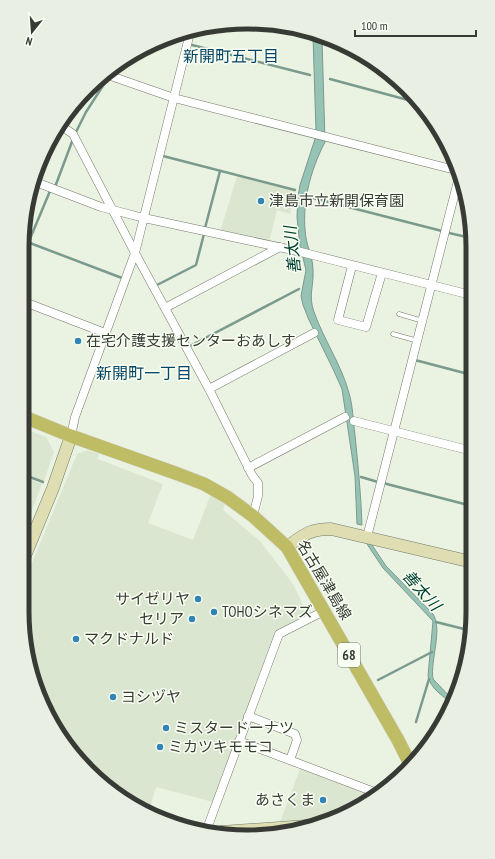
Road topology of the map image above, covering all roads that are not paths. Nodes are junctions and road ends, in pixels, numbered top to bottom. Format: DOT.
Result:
graph roads {
  1 [pos="189,37"];
  2 [pos="111,76"];
  3 [pos="174,98"];
  4 [pos="64,129"];
  5 [pos="451,170"];
  6 [pos="39,183"];
  7 [pos="457,185"];
  8 [pos="113,210"];
  9 [pos="144,218"];
  10 [pos="280,247"];
  11 [pos="135,253"];
  12 [pos="352,266"];
  13 [pos="382,273"];
  14 [pos="432,286"];
  15 [pos="466,295"];
  16 [pos="29,304"];
  17 [pos="165,308"];
  18 [pos="398,314"];
  19 [pos="423,321"];
  20 [pos="105,332"];
  21 [pos="314,333"];
  22 [pos="393,334"];
  23 [pos="418,341"];
  24 [pos="209,389"];
  25 [pos="345,417"];
  26 [pos="29,419"];
  27 [pos="354,421"];
  28 [pos="394,431"];
  29 [pos="71,436"];
  30 [pos="466,449"];
  31 [pos="248,468"];
  32 [pos="253,516"];
  33 [pos="29,533"];
  34 [pos="367,537"];
  35 [pos="287,547"];
  36 [pos="466,561"];
  37 [pos="324,611"];
  38 [pos="248,716"];
  39 [pos="239,741"];
  40 [pos="290,760"];
  41 [pos="408,760"];
  42 [pos="372,791"];
  43 [pos="208,826"];
  44 [pos="274,828"];
  45 [pos="250,830"];
  1 -- 3 [label="street"];
  2 -- 3 [label="street"];
  3 -- 5 [label="street"];
  3 -- 9 [label="street"];
  4 -- 8 [label="street"];
  6 -- 8 [label="street"];
  7 -- 14 [label="street"];
  8 -- 9 [label="street"];
  8 -- 11 [label="street"];
  9 -- 10 [label="street"];
  9 -- 11 [label="street"];
  10 -- 12 [label="street"];
  10 -- 17 [label="street"];
  11 -- 17 [label="street"];
  11 -- 20 [label="street"];
  12 -- 13 [label="street"];
  12 -- 13 [label="street"];
  13 -- 14 [label="street"];
  14 -- 15 [label="street"];
  14 -- 19 [label="street"];
  16 -- 20 [label="street"];
  17 -- 24 [label="street"];
  18 -- 19 [label="lane"];
  19 -- 23 [label="street"];
  20 -- 29 [label="street"];
  21 -- 24 [label="street"];
  22 -- 23 [label="lane"];
  23 -- 28 [label="street"];
  24 -- 31 [label="street"];
  25 -- 31 [label="street"];
  26 -- 29 [label="main road, 名古屋津島線 / 68"];
  27 -- 28 [label="street"];
  28 -- 30 [label="street"];
  28 -- 34 [label="street"];
  29 -- 32 [label="main road, 名古屋津島線 / 68"];
  29 -- 33 [label="street"];
  31 -- 32 [label="street"];
  32 -- 35 [label="main road, 名古屋津島線 / 68"];
  34 -- 35 [label="street"];
  34 -- 36 [label="street"];
  35 -- 37 [label="main road, 名古屋津島線 / 68"];
  37 -- 38 [label="street"];
  37 -- 41 [label="main road, 名古屋津島線 / 68"];
  38 -- 39 [label="street"];
  38 -- 40 [label="street"];
  39 -- 40 [label="street"];
  39 -- 43 [label="street"];
  40 -- 42 [label="street"];
  44 -- 45 [label="street"];
}
